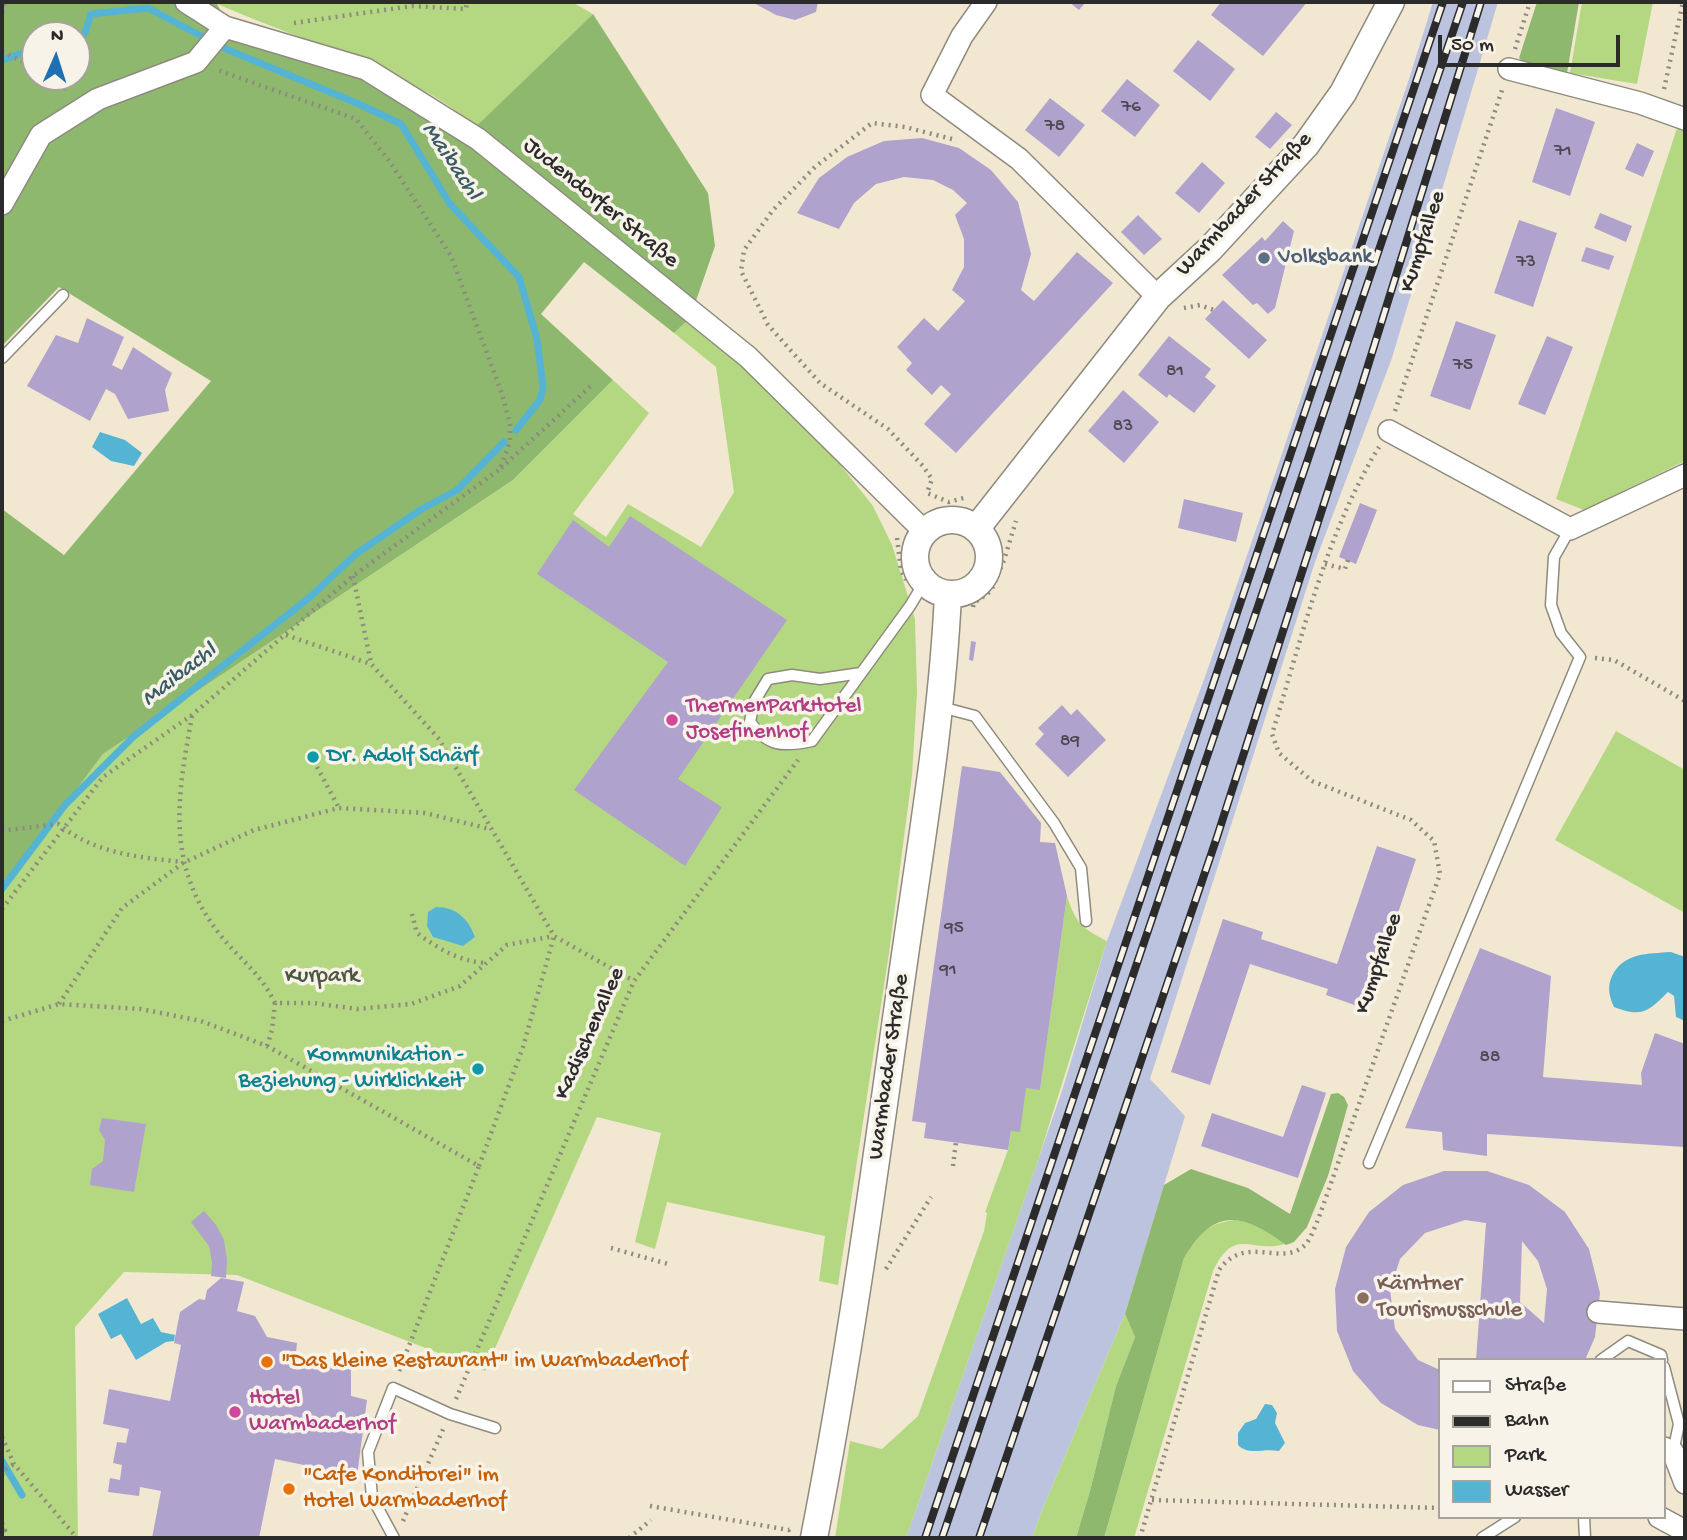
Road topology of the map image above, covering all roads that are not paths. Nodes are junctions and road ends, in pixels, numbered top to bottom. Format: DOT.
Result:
graph roads {
  1 [pos="186,2"];
  2 [pos="986,2"];
  3 [pos="1391,2"];
  4 [pos="223,31"];
  5 [pos="1509,69"];
  6 [pos="1685,118"];
  7 [pos="2,204"];
  8 [pos="64,295"];
  9 [pos="1158,297"];
  10 [pos="2,358"];
  11 [pos="1389,431"];
  12 [pos="1685,475"];
  13 [pos="976,529"];
  14 [pos="1570,529"];
  15 [pos="925,532"];
  16 [pos="920,590"];
  17 [pos="948,594"];
  18 [pos="861,673"];
  19 [pos="941,707"];
  20 [pos="1086,921"];
  21 [pos="1369,1163"];
  22 [pos="1598,1312"];
  23 [pos="1685,1319"];
  24 [pos="1604,1358"];
  25 [pos="1662,1358"];
  26 [pos="1666,1375"];
  27 [pos="495,1428"];
  28 [pos="1669,1450"];
  29 [pos="1685,1483"];
  30 [pos="1512,1519"];
  31 [pos="1584,1519"];
  32 [pos="1663,1519"];
  33 [pos="805,1531"];
  34 [pos="1685,1531"];
  35 [pos="394,1538"];
  36 [pos="1482,1538"];
  37 [pos="1585,1538"];
  1 -- 4 [label="street, Judendorfer Straße"];
  2 -- 9 [label="street, Warmbader Straße"];
  3 -- 9 [label="street, Warmbader Straße"];
  4 -- 7 [label="street"];
  4 -- 15 [label="street, Judendorfer Straße"];
  5 -- 6 [label="street"];
  8 -- 10 [label="lane"];
  9 -- 13 [label="street, Warmbader Straße"];
  11 -- 14 [label="street"];
  12 -- 14 [label="street"];
  13 -- 15 [label="street"];
  13 -- 17 [label="street"];
  14 -- 21 [label="lane"];
  15 -- 16 [label="street"];
  16 -- 17 [label="street"];
  16 -- 18 [label="lane"];
  17 -- 19 [label="street, Warmbader Straße"];
  18 -- 18 [label="lane"];
  19 -- 20 [label="lane"];
  19 -- 33 [label="street, Warmbader Straße"];
  22 -- 23 [label="street"];
  24 -- 25 [label="lane"];
  26 -- 28 [label="lane"];
  27 -- 35 [label="lane"];
  28 -- 29 [label="street"];
  30 -- 36 [label="lane"];
  31 -- 37 [label="lane"];
  32 -- 34 [label="street"];
}
